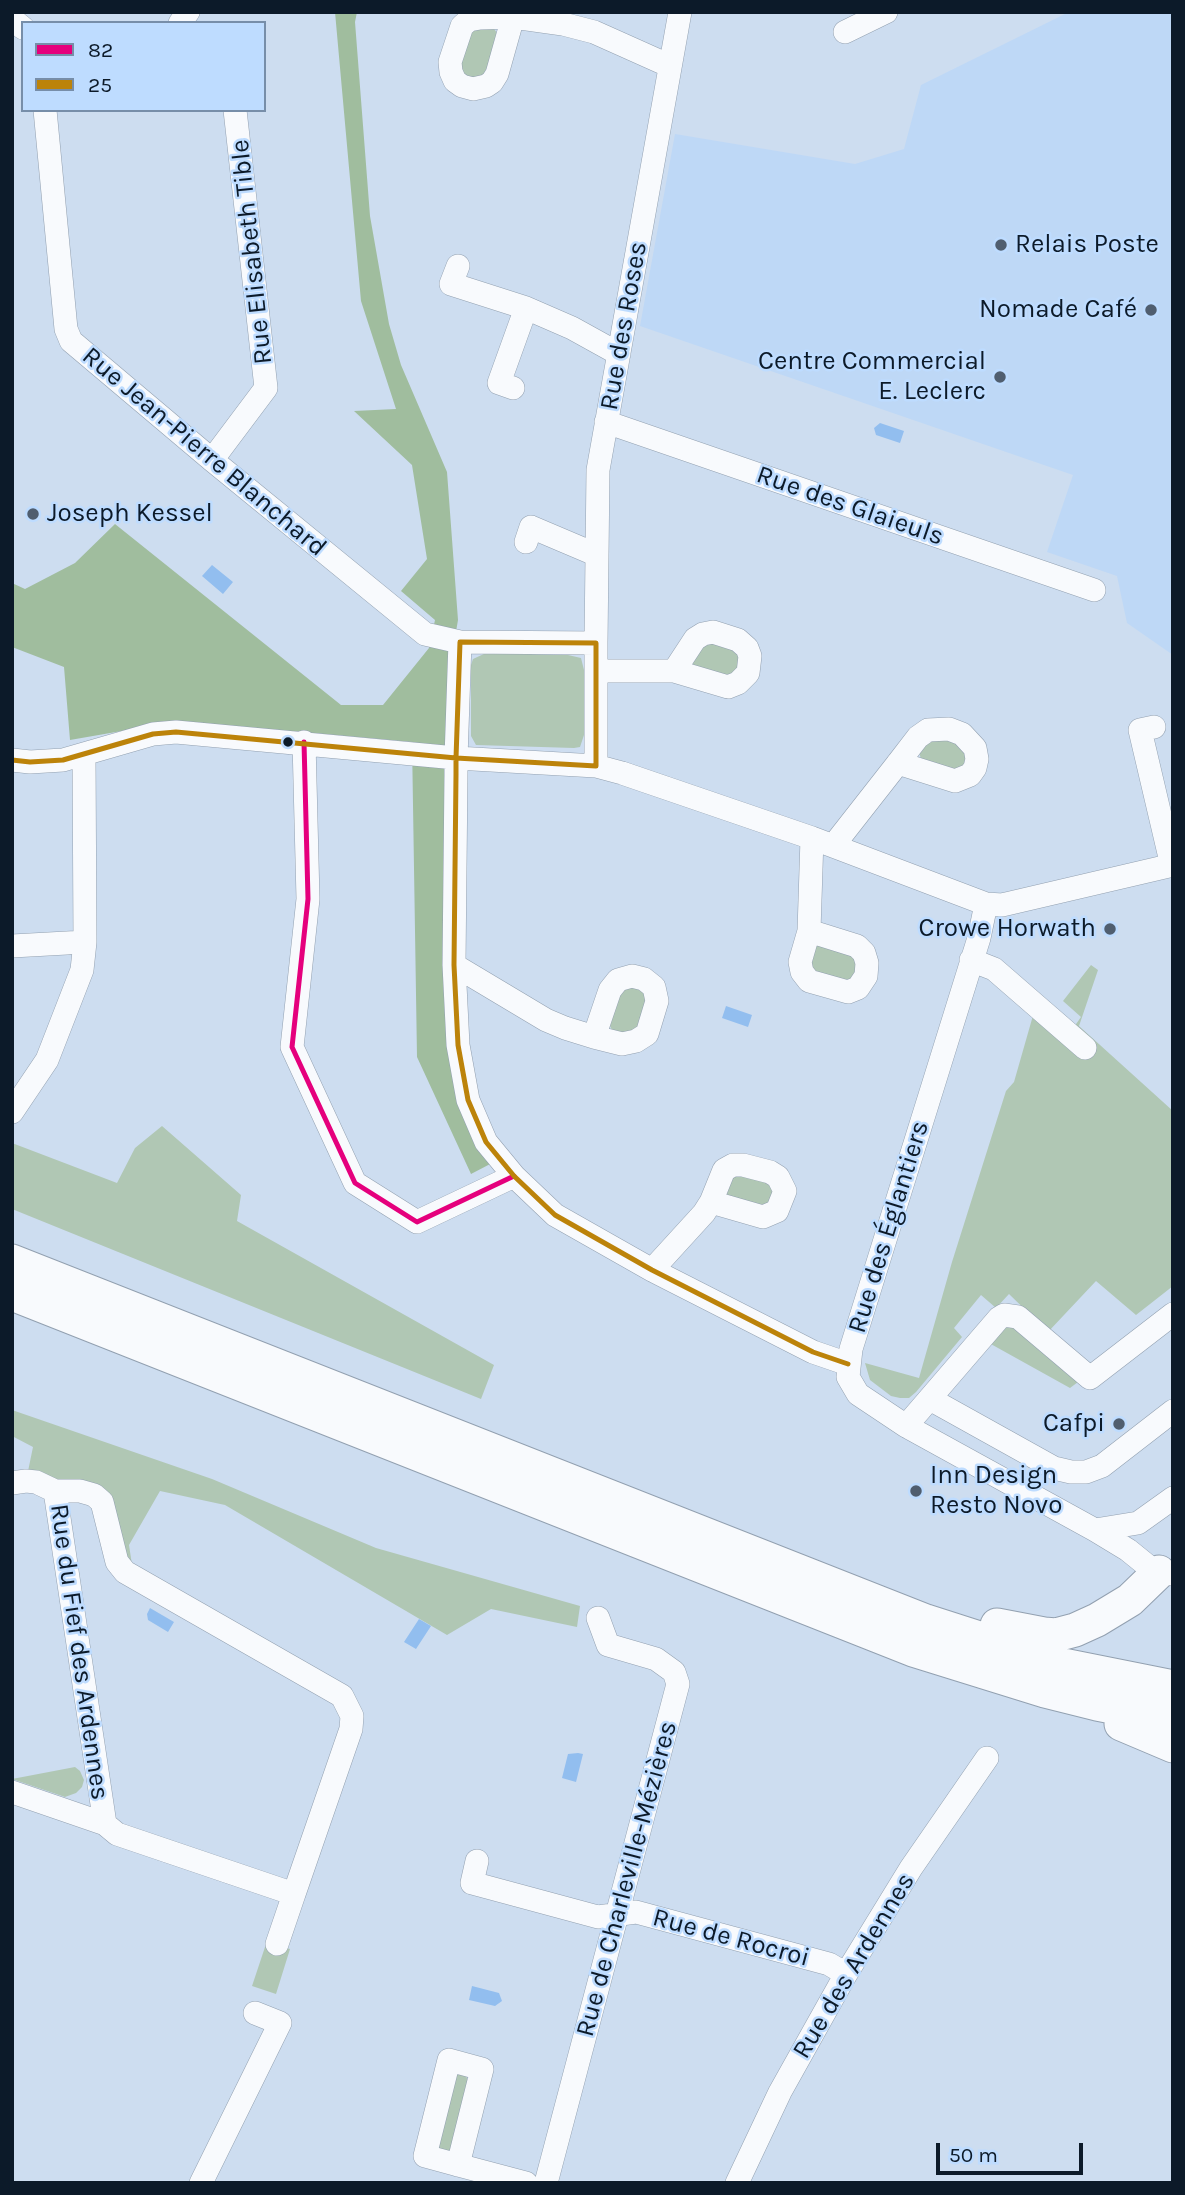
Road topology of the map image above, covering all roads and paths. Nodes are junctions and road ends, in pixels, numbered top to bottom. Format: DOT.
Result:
graph roads {
  1 [pos="680,12"];
  2 [pos="887,12"];
  3 [pos="513,17"];
  4 [pos="845,32"];
  5 [pos="670,66"];
  6 [pos="46,112"];
  7 [pos="235,112"];
  8 [pos="458,267"];
  9 [pos="526,308"];
  10 [pos="619,354"];
  11 [pos="513,388"];
  12 [pos="606,422"];
  13 [pos="212,460"];
  14 [pos="526,542"];
  15 [pos="597,555"];
  16 [pos="1094,590"];
  17 [pos="460,642"];
  18 [pos="596,643"];
  19 [pos="597,671"];
  20 [pos="674,671"];
  21 [pos="1154,727"];
  22 [pos="304,743"];
  23 [pos="84,755"];
  24 [pos="456,758"];
  25 [pos="12,760"];
  26 [pos="898,763"];
  27 [pos="596,766"];
  28 [pos="812,838"];
  29 [pos="833,846"];
  30 [pos="1172,865"];
  31 [pos="986,904"];
  32 [pos="809,931"];
  33 [pos="85,942"];
  34 [pos="12,946"];
  35 [pos="971,960"];
  36 [pos="454,965"];
  37 [pos="594,1037"];
  38 [pos="1084,1048"];
  39 [pos="12,1112"];
  40 [pos="514,1176"];
  41 [pos="711,1202"];
  42 [pos="12,1261"];
  43 [pos="652,1270"];
  44 [pos="12,1294"];
  45 [pos="1173,1314"];
  46 [pos="848,1364"];
  47 [pos="930,1399"];
  48 [pos="1173,1411"];
  49 [pos="906,1426"];
  50 [pos="12,1483"];
  51 [pos="55,1491"];
  52 [pos="1173,1498"];
  53 [pos="1096,1530"];
  54 [pos="780,1564"];
  55 [pos="1168,1566"];
  56 [pos="598,1618"];
  57 [pos="1173,1686"];
  58 [pos="1045,1691"];
  59 [pos="1173,1719"];
  60 [pos="1173,1746"];
  61 [pos="987,1758"];
  62 [pos="12,1792"];
  63 [pos="105,1824"];
  64 [pos="477,1861"];
  65 [pos="294,1894"];
  66 [pos="617,1915"];
  67 [pos="277,1944"];
  68 [pos="846,1974"];
  69 [pos="255,2013"];
  70 [pos="458,2165"];
  71 [pos="201,2183"];
  72 [pos="526,2183"];
  73 [pos="546,2183"];
  74 [pos="737,2183"];
  1 -- 5 [label="street, Rue des Roses"];
  2 -- 4 [label="street"];
  3 -- 5 [label="street"];
  5 -- 10 [label="street, Rue des Roses"];
  6 -- 13 [label="street, Rue Jean-Pierre Blanchard"];
  7 -- 13 [label="street, Rue Elisabeth Tible"];
  8 -- 9 [label="street"];
  9 -- 10 [label="street"];
  9 -- 11 [label="street"];
  10 -- 12 [label="street, Rue des Roses"];
  12 -- 15 [label="street, Rue des Roses"];
  12 -- 16 [label="street, Rue des Glaieuls"];
  13 -- 17 [label="street, Rue Jean-Pierre Blanchard"];
  14 -- 15 [label="street"];
  15 -- 18 [label="street, Rue des Roses"];
  17 -- 18 [label="street, Rue Jean-Pierre Blanchard"];
  17 -- 24 [label="street, Rue des Églantiers"];
  18 -- 19 [label="street, Rue des Roses"];
  19 -- 20 [label="street"];
  19 -- 27 [label="street, Rue des Roses"];
  21 -- 30 [label="street"];
  22 -- 23 [label="street"];
  22 -- 24 [label="street"];
  22 -- 40 [label="street"];
  23 -- 25 [label="street"];
  23 -- 33 [label="street"];
  24 -- 27 [label="street"];
  24 -- 36 [label="street, Rue des Églantiers"];
  26 -- 29 [label="street"];
  27 -- 28 [label="street"];
  28 -- 29 [label="street"];
  28 -- 32 [label="street"];
  29 -- 31 [label="street"];
  30 -- 31 [label="street"];
  31 -- 35 [label="street, Rue des Églantiers"];
  33 -- 34 [label="street"];
  33 -- 39 [label="street"];
  35 -- 38 [label="street"];
  35 -- 46 [label="street, Rue des Églantiers"];
  36 -- 37 [label="street"];
  36 -- 40 [label="street, Rue des Églantiers"];
  40 -- 43 [label="street, Rue des Églantiers"];
  41 -- 43 [label="street"];
  42 -- 54 [label="highway"];
  43 -- 46 [label="street, Rue des Églantiers"];
  44 -- 58 [label="highway"];
  45 -- 47 [label="street"];
  46 -- 49 [label="street"];
  47 -- 48 [label="street"];
  47 -- 49 [label="street"];
  49 -- 53 [label="street"];
  50 -- 51 [label="street, Rue du Fief des Ardennes"];
  51 -- 63 [label="street, Rue du Fief des Ardennes"];
  51 -- 65 [label="street, Rue du Fief des Ardennes"];
  52 -- 53 [label="street"];
  53 -- 55 [label="street"];
  54 -- 55 [label="highway"];
  54 -- 57 [label="highway"];
  56 -- 66 [label="street, Rue de Charleville-Mézières"];
  58 -- 59 [label="highway"];
  58 -- 60 [label="highway"];
  61 -- 68 [label="street, Rue des Ardennes"];
  62 -- 63 [label="street"];
  63 -- 65 [label="street, Rue du Fief des Ardennes"];
  64 -- 66 [label="street, Rue de Rocroi"];
  65 -- 67 [label="street"];
  66 -- 68 [label="street, Rue de Rocroi"];
  66 -- 73 [label="street, Rue de Charleville-Mézières"];
  68 -- 74 [label="street, Rue des Ardennes"];
  69 -- 71 [label="street"];
  70 -- 72 [label="street"];
}
